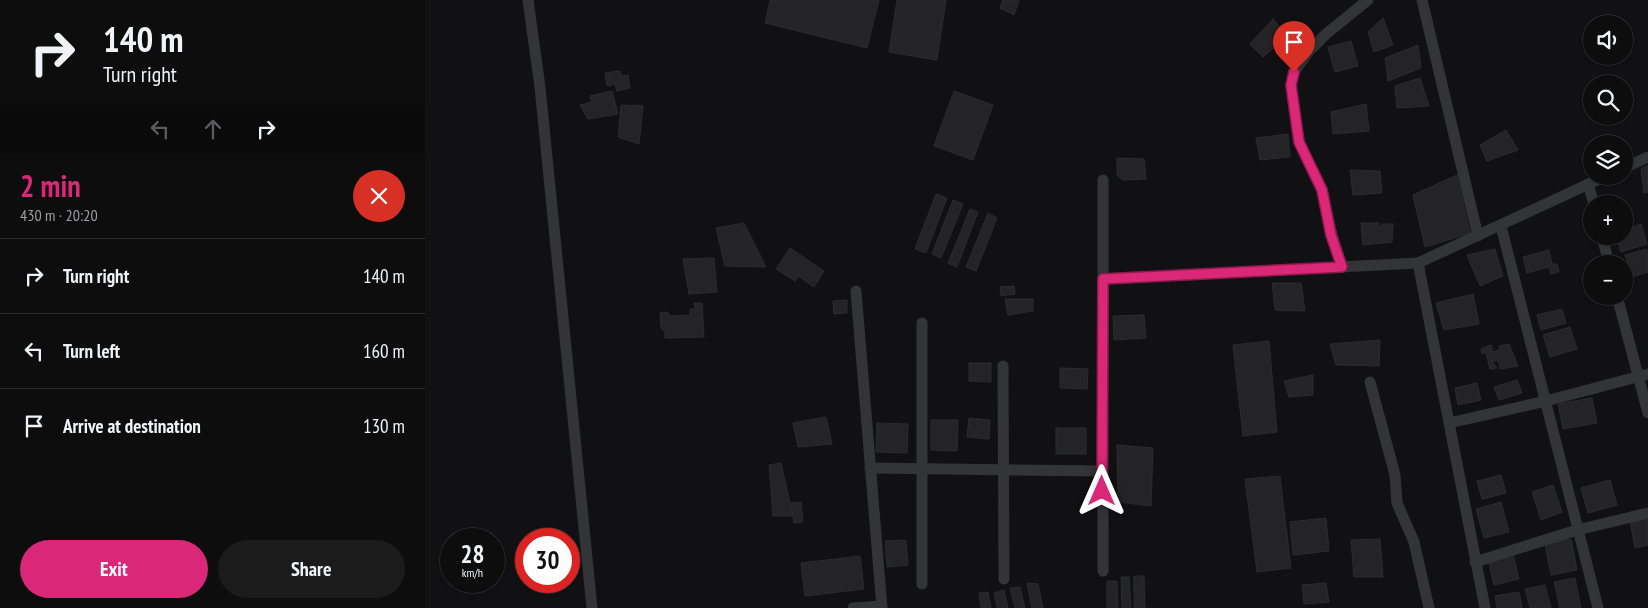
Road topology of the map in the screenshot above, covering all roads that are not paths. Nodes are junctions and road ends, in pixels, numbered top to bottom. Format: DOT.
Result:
graph roads {
  1 [pos="528,0"];
  2 [pos="1369,0"];
  3 [pos="1422,0"];
  4 [pos="1648,157"];
  5 [pos="1633,164"];
  6 [pos="1103,180"];
  7 [pos="1587,185"];
  8 [pos="1501,226"];
  9 [pos="1478,236"];
  10 [pos="1418,263"];
  11 [pos="1342,267"];
  12 [pos="1103,279"];
  13 [pos="856,291"];
  14 [pos="1620,305"];
  15 [pos="922,323"];
  16 [pos="1003,366"];
  17 [pos="1643,376"];
  18 [pos="1370,382"];
  19 [pos="1546,402"];
  20 [pos="1648,413"];
  21 [pos="1449,423"];
  22 [pos="870,468"];
  23 [pos="921,468"];
  24 [pos="1004,470"];
  25 [pos="1102,471"];
  26 [pos="1648,513"];
  27 [pos="1577,530"];
  28 [pos="1475,562"];
  29 [pos="1103,571"];
  30 [pos="1004,579"];
  31 [pos="922,584"];
  32 [pos="882,607"];
  33 [pos="592,608"];
  34 [pos="853,608"];
  35 [pos="1429,608"];
  36 [pos="1485,608"];
  37 [pos="1598,608"];
  1 -- 33 [label="street"];
  2 -- 11 [label="street"];
  3 -- 9 [label="street"];
  4 -- 5 [label="street"];
  6 -- 12 [label="street"];
  7 -- 8 [label="street"];
  8 -- 9 [label="street"];
  8 -- 19 [label="street"];
  9 -- 10 [label="street"];
  10 -- 11 [label="street"];
  10 -- 21 [label="street"];
  11 -- 12 [label="street"];
  12 -- 25 [label="street"];
  13 -- 22 [label="street"];
  14 -- 17 [label="street"];
  15 -- 23 [label="street"];
  16 -- 24 [label="street"];
  17 -- 19 [label="street"];
  17 -- 20 [label="street"];
  18 -- 35 [label="street"];
  19 -- 21 [label="street"];
  19 -- 27 [label="street"];
  21 -- 28 [label="street"];
  22 -- 23 [label="street"];
  22 -- 32 [label="street"];
  23 -- 24 [label="street"];
  23 -- 31 [label="street"];
  24 -- 25 [label="street"];
  24 -- 30 [label="street"];
  25 -- 29 [label="street"];
  26 -- 27 [label="street"];
  27 -- 28 [label="street"];
  27 -- 37 [label="street"];
  28 -- 36 [label="street"];
  32 -- 34 [label="street"];
}
